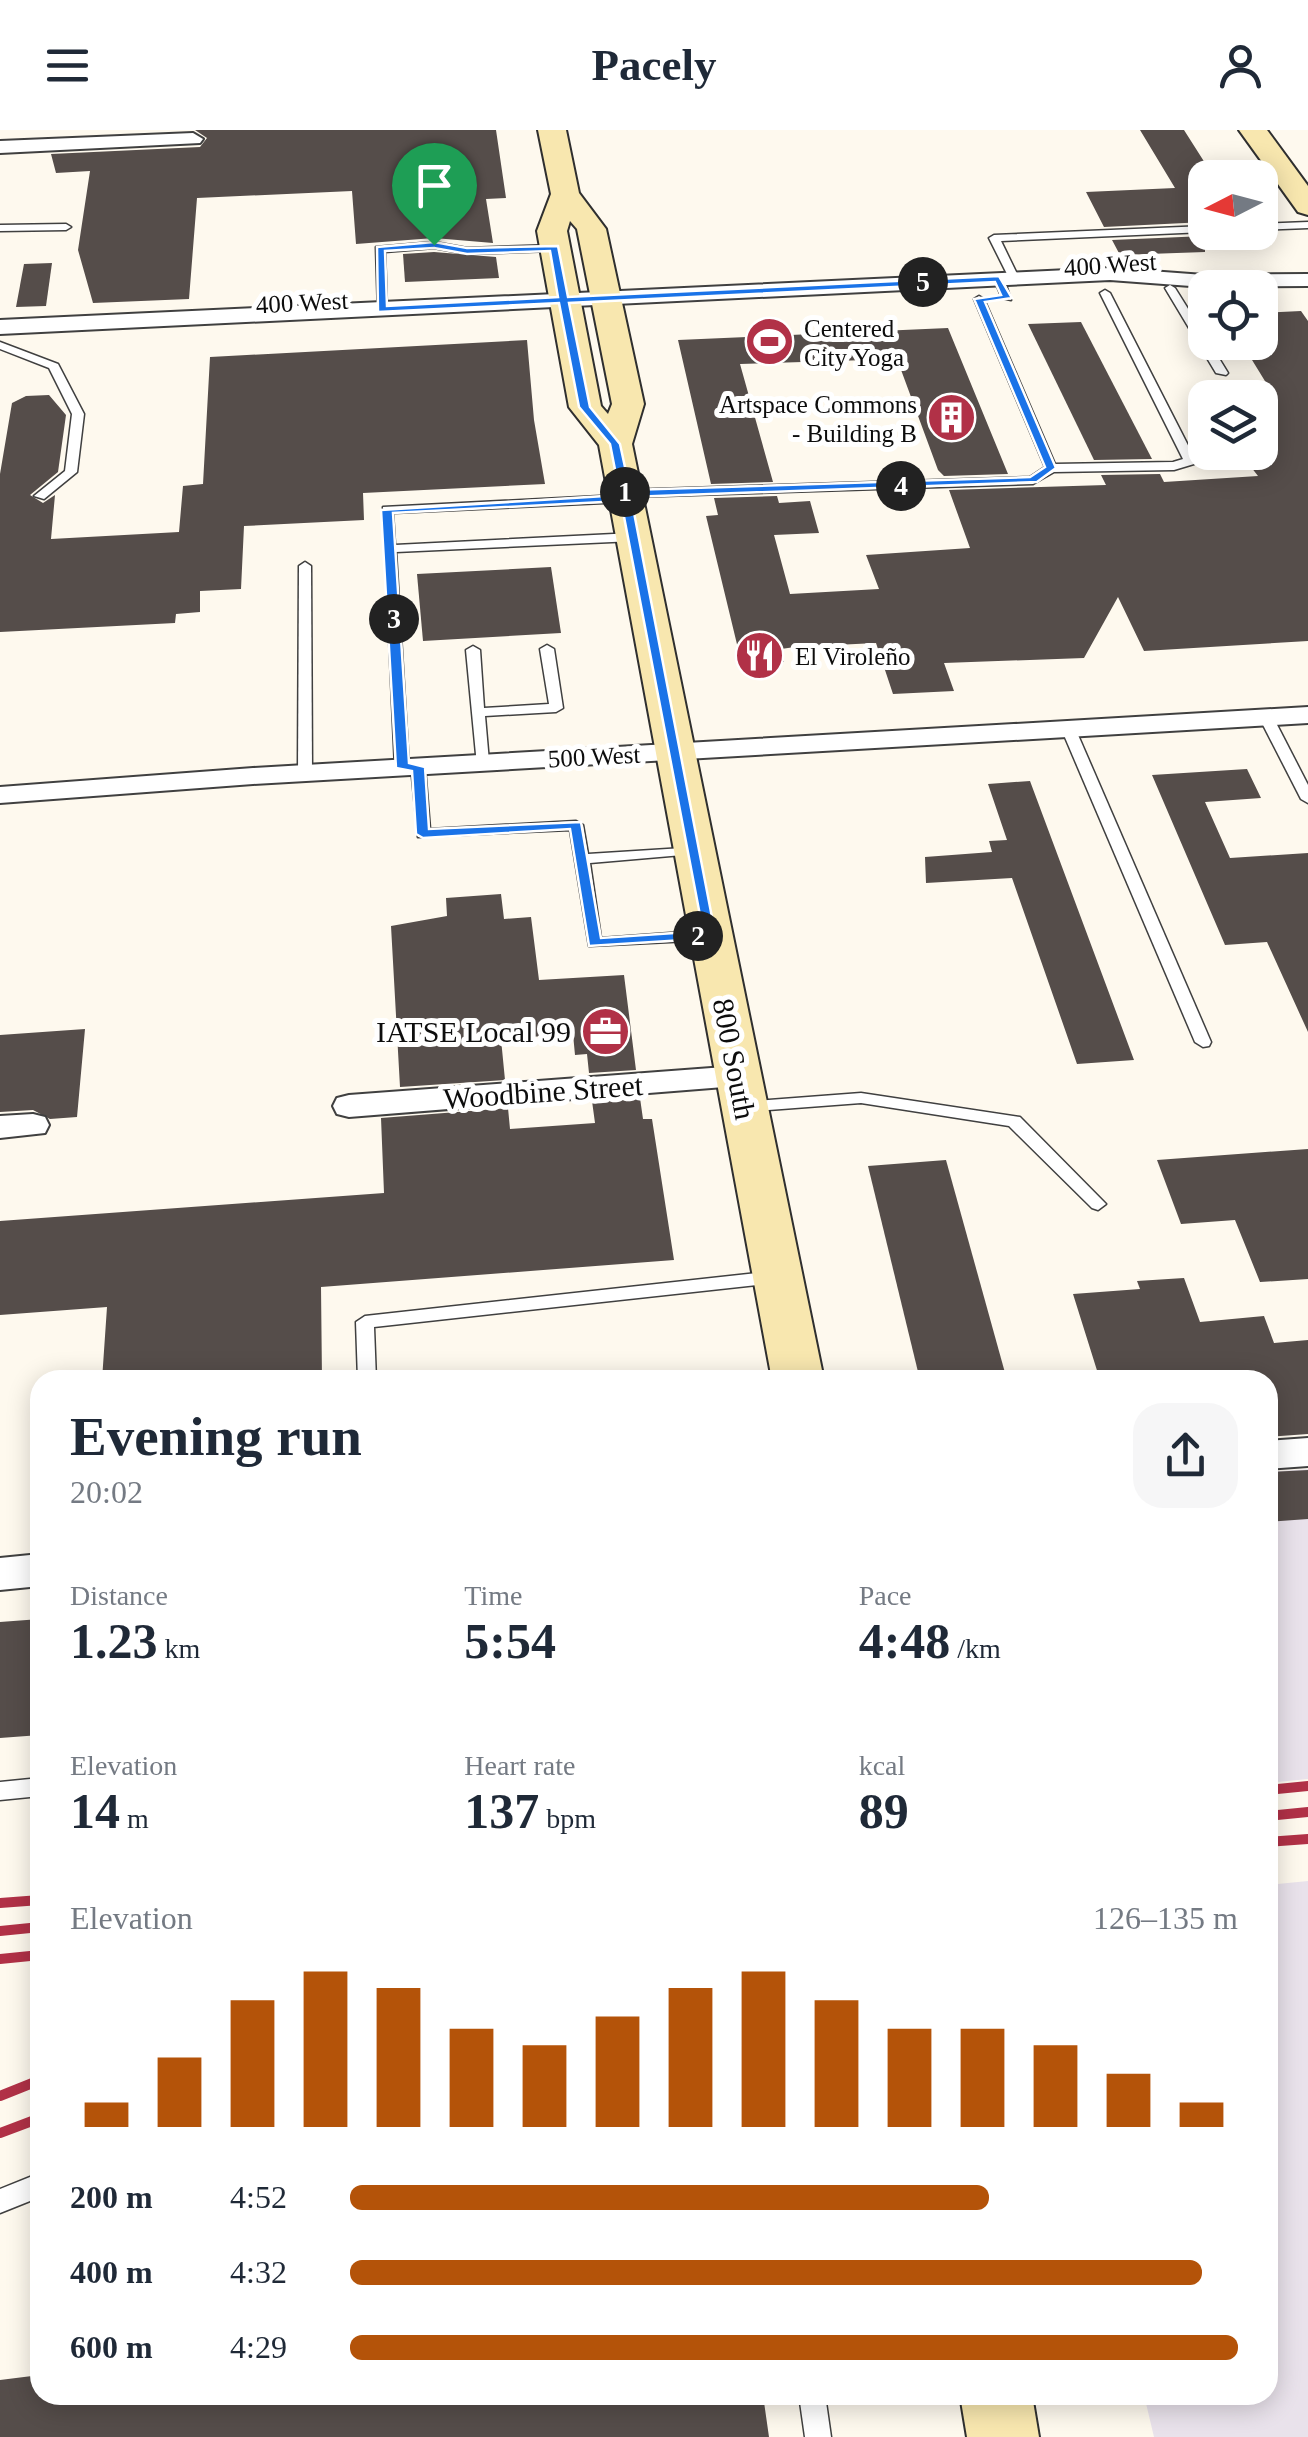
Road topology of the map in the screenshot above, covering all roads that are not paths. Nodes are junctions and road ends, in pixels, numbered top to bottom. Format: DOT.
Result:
graph roads {
  1 [pos="552,130"];
  2 [pos="1253,130"];
  3 [pos="193,140"];
  4 [pos="0,147"];
  5 [pos="1303,191"];
  6 [pos="565,194"];
  7 [pos="1308,225"];
  8 [pos="1278,226"];
  9 [pos="66,227"];
  10 [pos="0,228"];
  11 [pos="1188,231"];
  12 [pos="554,248"];
  13 [pos="1188,280"];
  14 [pos="1278,280"];
  15 [pos="1308,280"];
  16 [pos="1188,284"];
  17 [pos="1007,285"];
  18 [pos="1170,288"];
  19 [pos="1105,293"];
  20 [pos="979,299"];
  21 [pos="608,307"];
  22 [pos="565,309"];
  23 [pos="382,310"];
  24 [pos="0,328"];
  25 [pos="0,344"];
  26 [pos="1222,373"];
  27 [pos="615,444"];
  28 [pos="1051,468"];
  29 [pos="40,496"];
  30 [pos="625,496"];
  31 [pos="634,537"];
  32 [pos="389,548"];
  33 [pos="304,566"];
  34 [pos="548,649"];
  35 [pos="473,650"];
  36 [pos="478,712"];
  37 [pos="1308,715"];
  38 [pos="1266,717"];
  39 [pos="1068,728"];
  40 [pos="676,752"];
  41 [pos="482,762"];
  42 [pos="410,767"];
  43 [pos="305,773"];
  44 [pos="0,794"];
  45 [pos="1308,799"];
  46 [pos="695,850"];
  47 [pos="582,858"];
  48 [pos="711,935"];
  49 [pos="1203,1042"];
  50 [pos="740,1092"];
  51 [pos="349,1106"];
  52 [pos="1098,1204"];
  53 [pos="777,1277"];
  54 [pos="367,1370"];
  55 [pos="796,1370"];
  56 [pos="1308,1452"];
  57 [pos="1278,1455"];
  58 [pos="30,1571"];
  59 [pos="0,1574"];
  60 [pos="30,1788"];
  61 [pos="0,1791"];
  62 [pos="30,2189"];
  63 [pos="0,2201"];
  64 [pos="813,2405"];
  65 [pos="998,2405"];
  66 [pos="818,2437"];
  67 [pos="1004,2437"];
  1 -- 6 [label="street, 800 South"];
  2 -- 5 [label="street"];
  3 -- 4 [label="street"];
  6 -- 12 [label="street, 800 South"];
  6 -- 21 [label="street, 800 South"];
  7 -- 8 [label="lane"];
  9 -- 10 [label="lane"];
  11 -- 17 [label="lane"];
  12 -- 22 [label="street, 800 South"];
  12 -- 23 [label="lane"];
  13 -- 17 [label="street, 400 West"];
  14 -- 15 [label="street, 400 West"];
  16 -- 18 [label="street, 400 West"];
  17 -- 19 [label="street, 400 West"];
  17 -- 20 [label="street, 400 West"];
  17 -- 21 [label="street, 400 West"];
  18 -- 19 [label="street, 400 West"];
  18 -- 26 [label="lane"];
  19 -- 28 [label="lane"];
  20 -- 21 [label="street, 400 West"];
  20 -- 28 [label="lane"];
  21 -- 22 [label="street, 400 West"];
  21 -- 27 [label="street, 800 South"];
  22 -- 23 [label="street, 400 West"];
  22 -- 25 [label="street, 400 West"];
  22 -- 27 [label="street, 800 South"];
  23 -- 24 [label="street, 400 West"];
  25 -- 29 [label="lane"];
  27 -- 30 [label="street, 800 South"];
  28 -- 30 [label="lane"];
  30 -- 31 [label="street, 800 South"];
  30 -- 32 [label="lane"];
  31 -- 32 [label="lane"];
  31 -- 40 [label="street, 800 South"];
  32 -- 42 [label="lane"];
  33 -- 43 [label="lane"];
  34 -- 36 [label="lane"];
  35 -- 36 [label="lane"];
  36 -- 41 [label="lane"];
  37 -- 38 [label="street, 500 West"];
  38 -- 39 [label="street, 500 West"];
  38 -- 45 [label="lane"];
  39 -- 40 [label="street, 500 West"];
  39 -- 49 [label="lane"];
  40 -- 41 [label="street, 500 West"];
  40 -- 46 [label="street, 800 South"];
  41 -- 42 [label="street, 500 West"];
  42 -- 43 [label="street, 500 West"];
  42 -- 47 [label="lane"];
  43 -- 44 [label="street, 500 West"];
  46 -- 47 [label="lane"];
  46 -- 48 [label="street, 800 South"];
  47 -- 48 [label="lane"];
  48 -- 50 [label="street, 800 South"];
  50 -- 51 [label="street, Woodbine Street"];
  50 -- 52 [label="lane"];
  50 -- 53 [label="street, 800 South"];
  53 -- 54 [label="lane"];
  53 -- 55 [label="street, 800 South"];
  56 -- 57 [label="street"];
  58 -- 59 [label="street"];
  60 -- 61 [label="lane"];
  62 -- 63 [label="lane"];
  64 -- 66 [label="lane"];
  65 -- 67 [label="street"];
}
